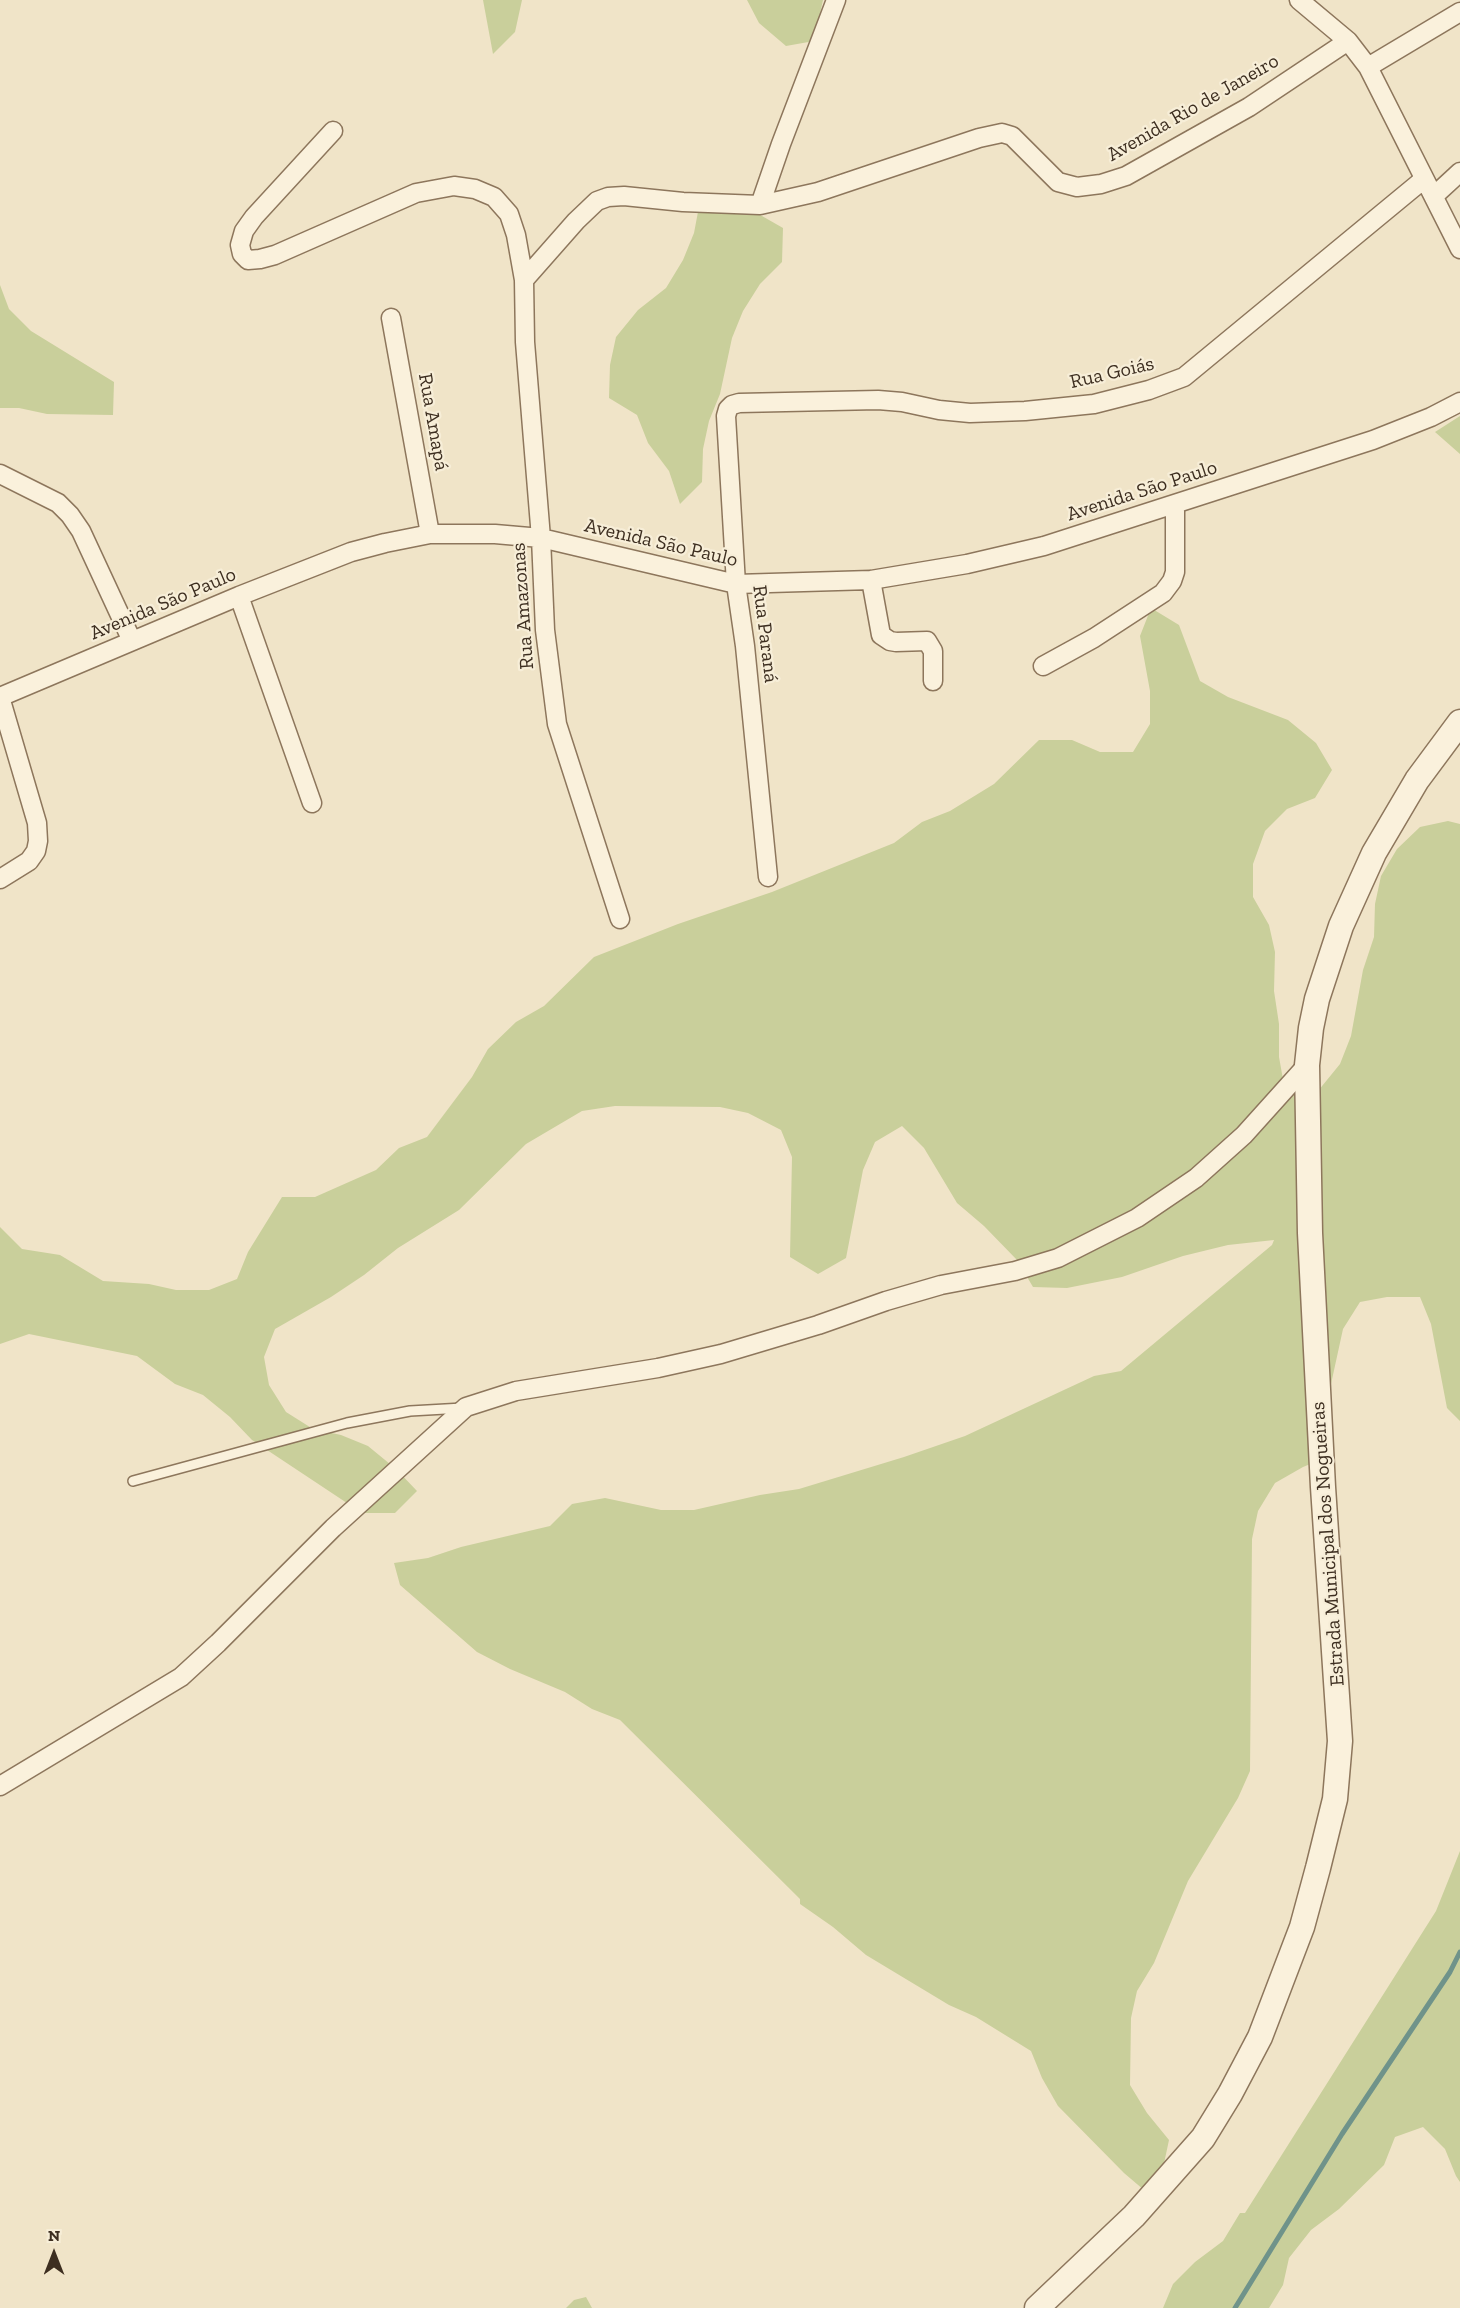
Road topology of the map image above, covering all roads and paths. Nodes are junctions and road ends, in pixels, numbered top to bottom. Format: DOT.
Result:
graph roads {
  1 [pos="836,0"];
  2 [pos="1299,0"];
  3 [pos="1460,12"];
  4 [pos="1348,41"];
  5 [pos="1368,67"];
  6 [pos="333,131"];
  7 [pos="1460,172"];
  8 [pos="1424,178"];
  9 [pos="1434,196"];
  10 [pos="760,205"];
  11 [pos="1460,249"];
  12 [pos="524,280"];
  13 [pos="391,318"];
  14 [pos="1460,402"];
  15 [pos="739,403"];
  16 [pos="0,474"];
  17 [pos="1175,505"];
  18 [pos="430,534"];
  19 [pos="541,538"];
  20 [pos="871,580"];
  21 [pos="736,584"];
  22 [pos="239,596"];
  23 [pos="132,641"];
  24 [pos="1042,666"];
  25 [pos="933,681"];
  26 [pos="0,697"];
  27 [pos="1460,722"];
  28 [pos="312,804"];
  29 [pos="768,877"];
  30 [pos="0,879"];
  31 [pos="620,919"];
  32 [pos="1307,1065"];
  33 [pos="466,1407"];
  34 [pos="133,1481"];
  35 [pos="0,1786"];
  36 [pos="1037,2308"];
  1 -- 10 [label="street"];
  2 -- 4 [label="street"];
  3 -- 5 [label="street"];
  4 -- 5 [label="street"];
  4 -- 10 [label="street, Avenida Rio de Janeiro"];
  5 -- 8 [label="street"];
  6 -- 12 [label="street, Rua Amazonas"];
  7 -- 9 [label="street"];
  8 -- 9 [label="street"];
  8 -- 15 [label="street, Rua Goiás"];
  9 -- 11 [label="street"];
  10 -- 12 [label="street"];
  12 -- 19 [label="street, Rua Amazonas"];
  13 -- 18 [label="street, Rua Amapá"];
  14 -- 17 [label="street, Avenida São Paulo"];
  15 -- 21 [label="street, Rua Paraná"];
  16 -- 23 [label="street"];
  17 -- 20 [label="street, Avenida São Paulo"];
  17 -- 24 [label="street"];
  18 -- 19 [label="street, Avenida São Paulo"];
  18 -- 22 [label="street, Avenida São Paulo"];
  19 -- 21 [label="street, Avenida São Paulo"];
  19 -- 31 [label="street, Rua Amazonas"];
  20 -- 21 [label="street, Avenida São Paulo"];
  20 -- 25 [label="street"];
  21 -- 29 [label="street, Rua Paraná"];
  22 -- 23 [label="street, Avenida São Paulo"];
  22 -- 28 [label="street"];
  23 -- 26 [label="street, Avenida São Paulo"];
  26 -- 30 [label="street"];
  27 -- 32 [label="street, Estrada Municipal dos Nogueiras"];
  32 -- 33 [label="street"];
  32 -- 36 [label="street, Estrada Municipal dos Nogueiras"];
  33 -- 34 [label="lane"];
  33 -- 35 [label="street"];
}
